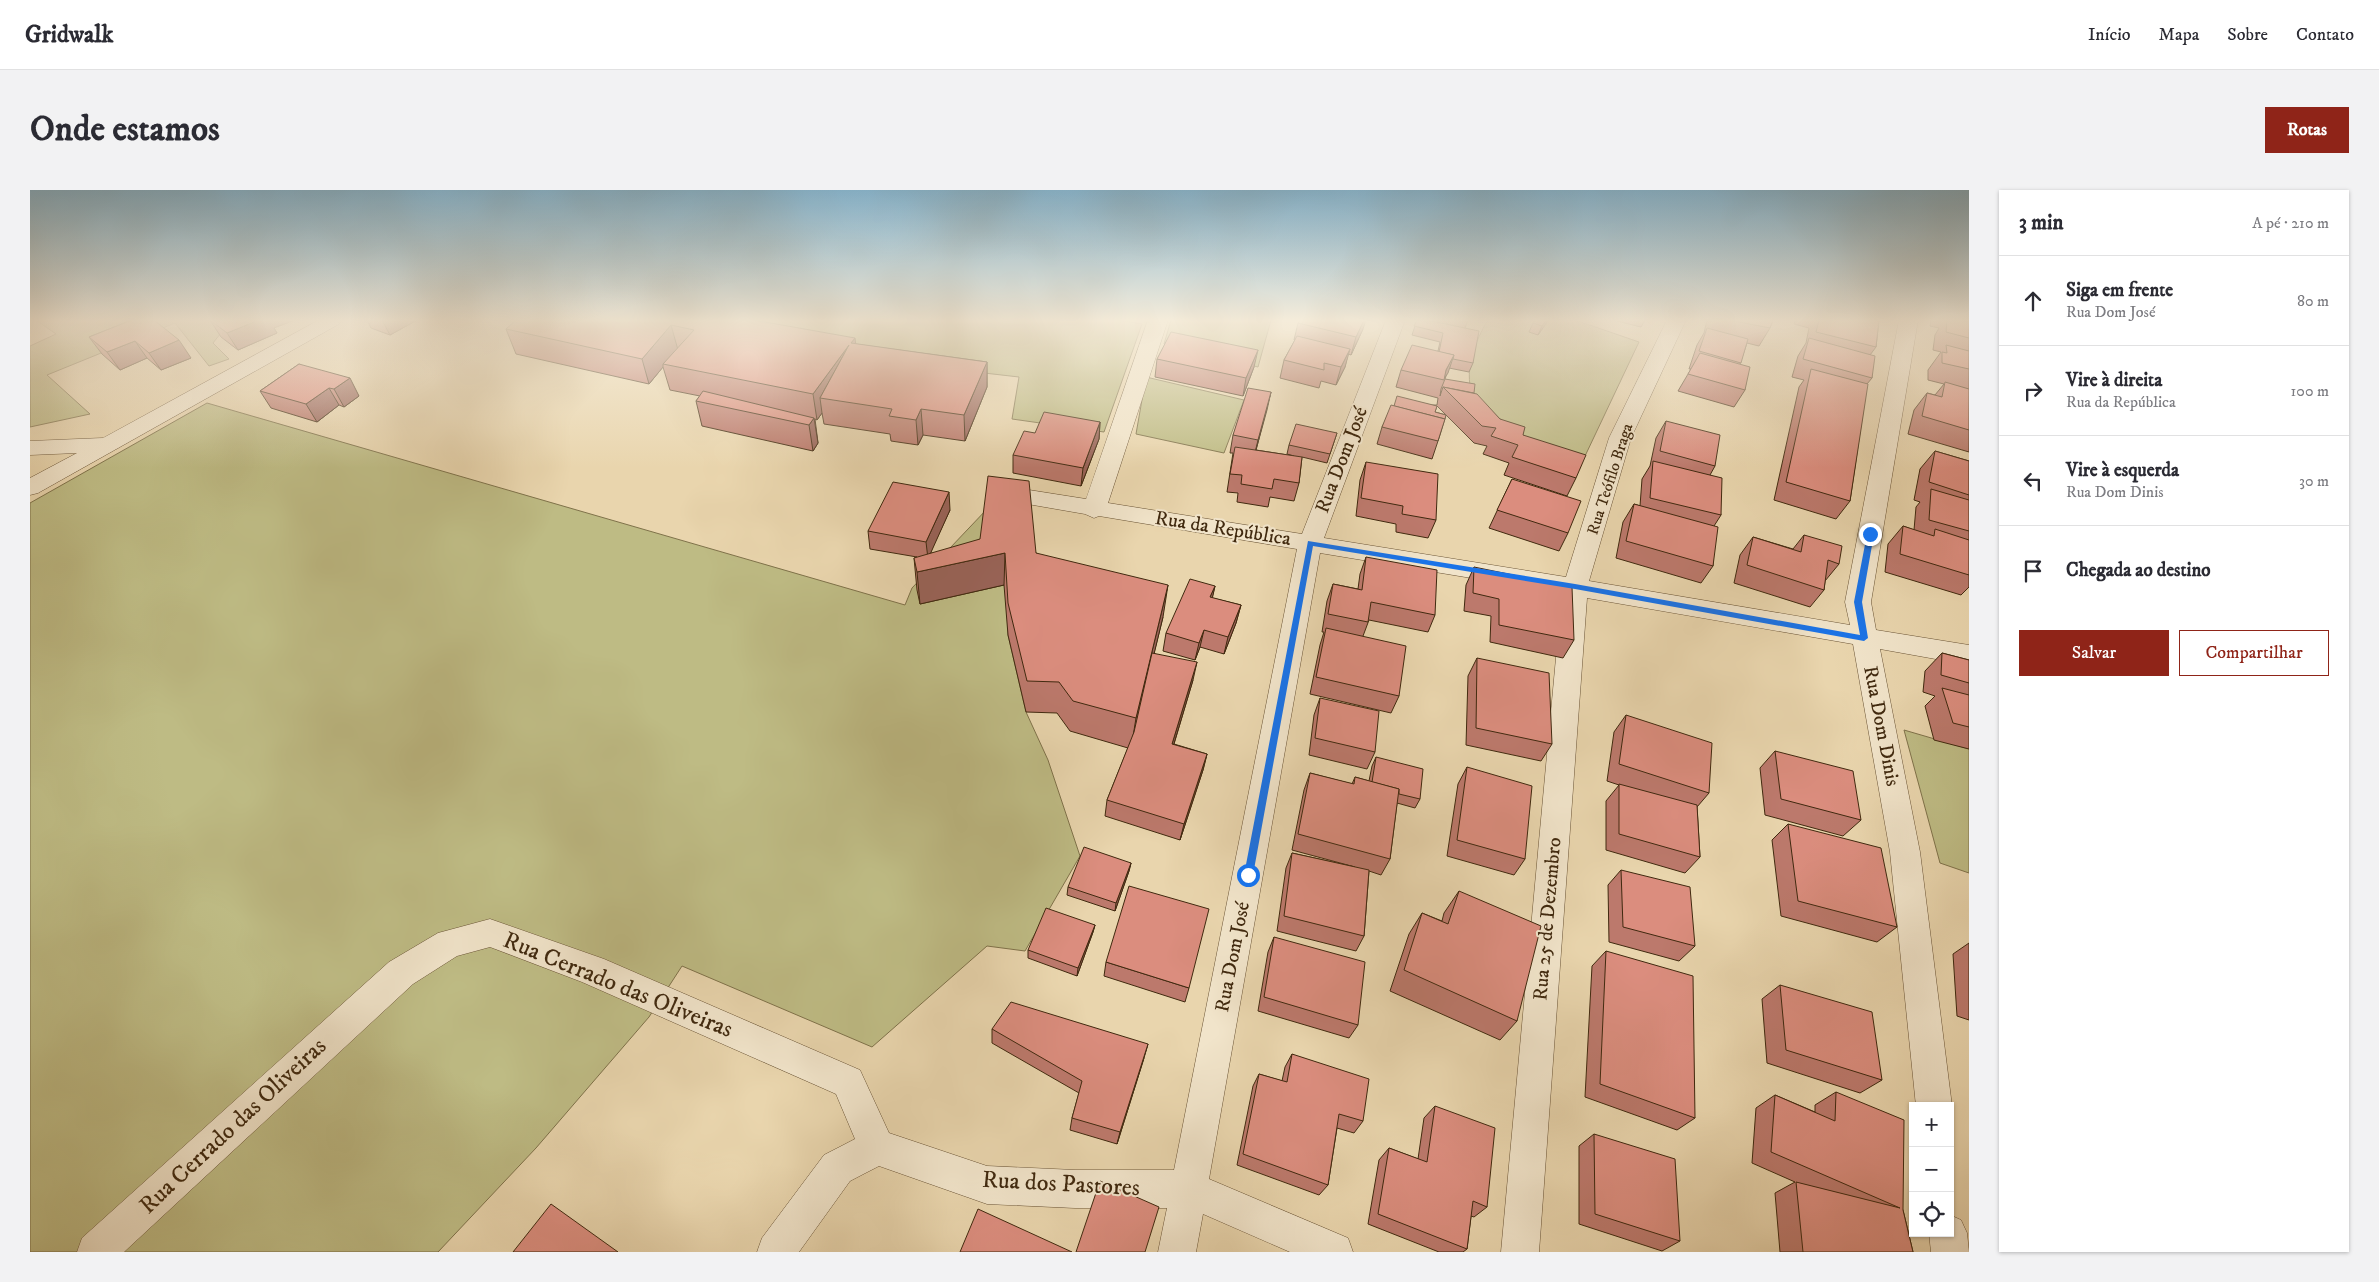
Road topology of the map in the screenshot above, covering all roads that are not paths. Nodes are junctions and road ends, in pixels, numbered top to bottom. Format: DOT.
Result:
graph roads {
  1 [pos="243,370"];
  2 [pos="1141,370"];
  3 [pos="1377,370"];
  4 [pos="1653,370"];
  5 [pos="1900,370"];
  6 [pos="108,445"];
  7 [pos="30,448"];
  8 [pos="30,488"];
  9 [pos="1010,494"];
  10 [pos="1094,510"];
  11 [pos="1310,543"];
  12 [pos="1575,587"];
  13 [pos="1864,638"];
  14 [pos="1969,655"];
  15 [pos="1934,1102"];
  16 [pos="878,1147"];
  17 [pos="1190,1189"];
  18 [pos="1948,1237"];
  19 [pos="96,1252"];
  20 [pos="776,1252"];
  21 [pos="1177,1252"];
  22 [pos="1334,1252"];
  23 [pos="1520,1252"];
  24 [pos="1950,1252"];
  1 -- 6 [label="street"];
  2 -- 10 [label="street"];
  3 -- 11 [label="street, Rua Dom José"];
  4 -- 12 [label="street, Rua Teófilo Braga"];
  5 -- 13 [label="street, Rua Dom Dinis"];
  6 -- 7 [label="street"];
  6 -- 8 [label="street"];
  9 -- 10 [label="street, Rua da República"];
  10 -- 11 [label="street, Rua da República"];
  11 -- 12 [label="street, Rua da República"];
  11 -- 17 [label="street, Rua Dom José"];
  12 -- 13 [label="street, Rua da República"];
  12 -- 23 [label="street, Rua 25 de Dezembro"];
  13 -- 14 [label="street, Rua da República"];
  13 -- 15 [label="street, Rua Dom Dinis"];
  16 -- 17 [label="street, Rua dos Pastores"];
  16 -- 19 [label="street, Rua Cerrado das Oliveiras"];
  16 -- 20 [label="street"];
  17 -- 21 [label="street, Rua Dom José"];
  17 -- 22 [label="street"];
  18 -- 24 [label="street"];
}
